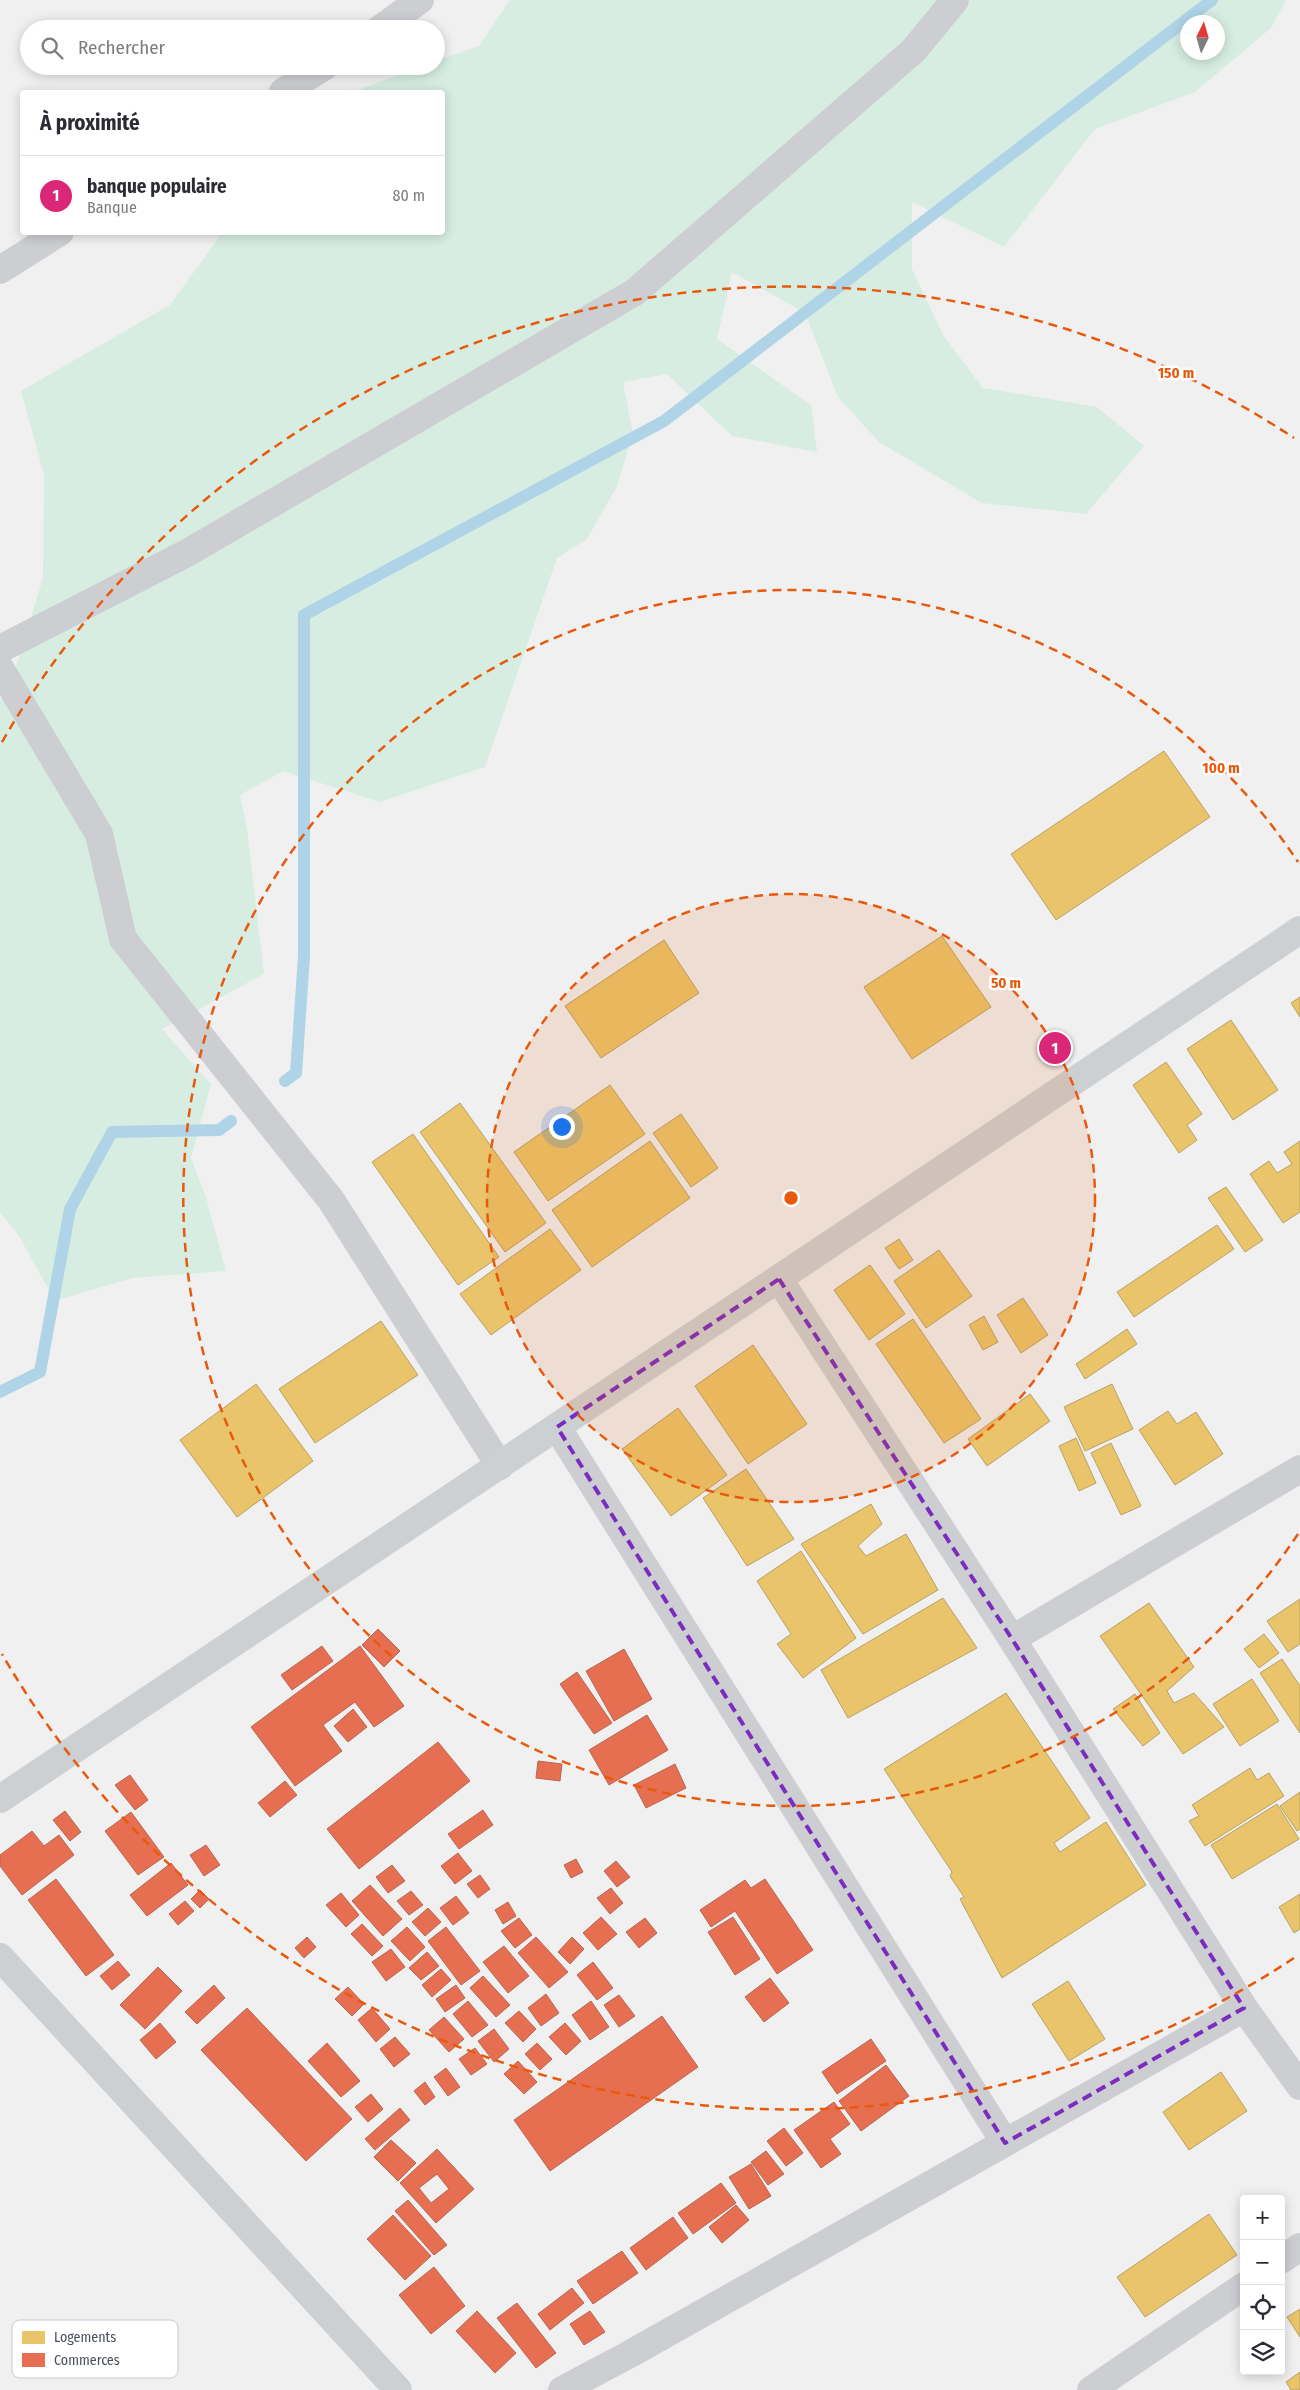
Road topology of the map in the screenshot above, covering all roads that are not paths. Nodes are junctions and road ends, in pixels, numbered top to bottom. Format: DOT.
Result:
graph roads {
  1 [pos="420,0"];
  2 [pos="955,0"];
  3 [pos="392,20"];
  4 [pos="310,75"];
  5 [pos="286,90"];
  6 [pos="55,235"];
  7 [pos="0,270"];
  8 [pos="0,649"];
  9 [pos="0,668"];
  10 [pos="1300,930"];
  11 [pos="779,1279"];
  12 [pos="557,1428"];
  13 [pos="500,1466"];
  14 [pos="1300,1469"];
  15 [pos="1012,1639"];
  16 [pos="0,1799"];
  17 [pos="0,1957"];
  18 [pos="1244,2008"];
  19 [pos="1300,2086"];
  20 [pos="1005,2143"];
  21 [pos="1300,2248"];
  22 [pos="1285,2257"];
  23 [pos="1240,2289"];
  24 [pos="398,2390"];
  25 [pos="562,2390"];
  26 [pos="1090,2390"];
  1 -- 3 [label="street"];
  2 -- 8 [label="street"];
  4 -- 5 [label="street"];
  6 -- 7 [label="street"];
  9 -- 13 [label="street"];
  10 -- 11 [label="main road"];
  11 -- 12 [label="main road"];
  11 -- 15 [label="street"];
  12 -- 13 [label="main road"];
  12 -- 20 [label="street"];
  13 -- 16 [label="main road"];
  14 -- 15 [label="street"];
  15 -- 18 [label="street"];
  17 -- 24 [label="main road"];
  18 -- 19 [label="street"];
  18 -- 20 [label="street"];
  20 -- 25 [label="street"];
  21 -- 22 [label="street"];
  23 -- 26 [label="street"];
}
